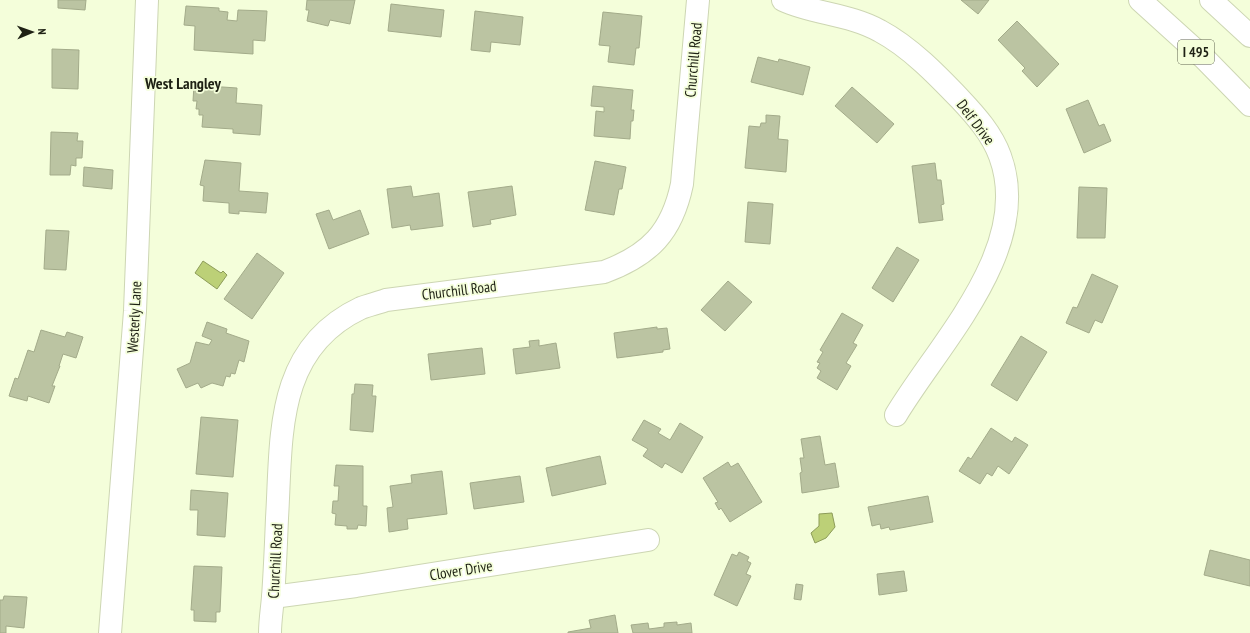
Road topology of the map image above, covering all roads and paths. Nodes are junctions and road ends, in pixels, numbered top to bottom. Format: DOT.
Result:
graph roads {
  1 [pos="147,0"];
  2 [pos="698,0"];
  3 [pos="783,0"];
  4 [pos="1140,0"];
  5 [pos="1211,0"];
  6 [pos="1250,36"];
  7 [pos="1250,105"];
  8 [pos="896,415"];
  9 [pos="648,540"];
  10 [pos="273,597"];
  11 [pos="110,633"];
  12 [pos="270,633"];
  1 -- 11 [label="main road, Westerly Lane"];
  2 -- 10 [label="main road, Churchill Road"];
  3 -- 8 [label="main road, Delf Drive"];
  4 -- 7 [label="main road, I 495"];
  5 -- 6 [label="main road"];
  9 -- 10 [label="main road, Clover Drive"];
  10 -- 12 [label="main road, Churchill Road"];
}
